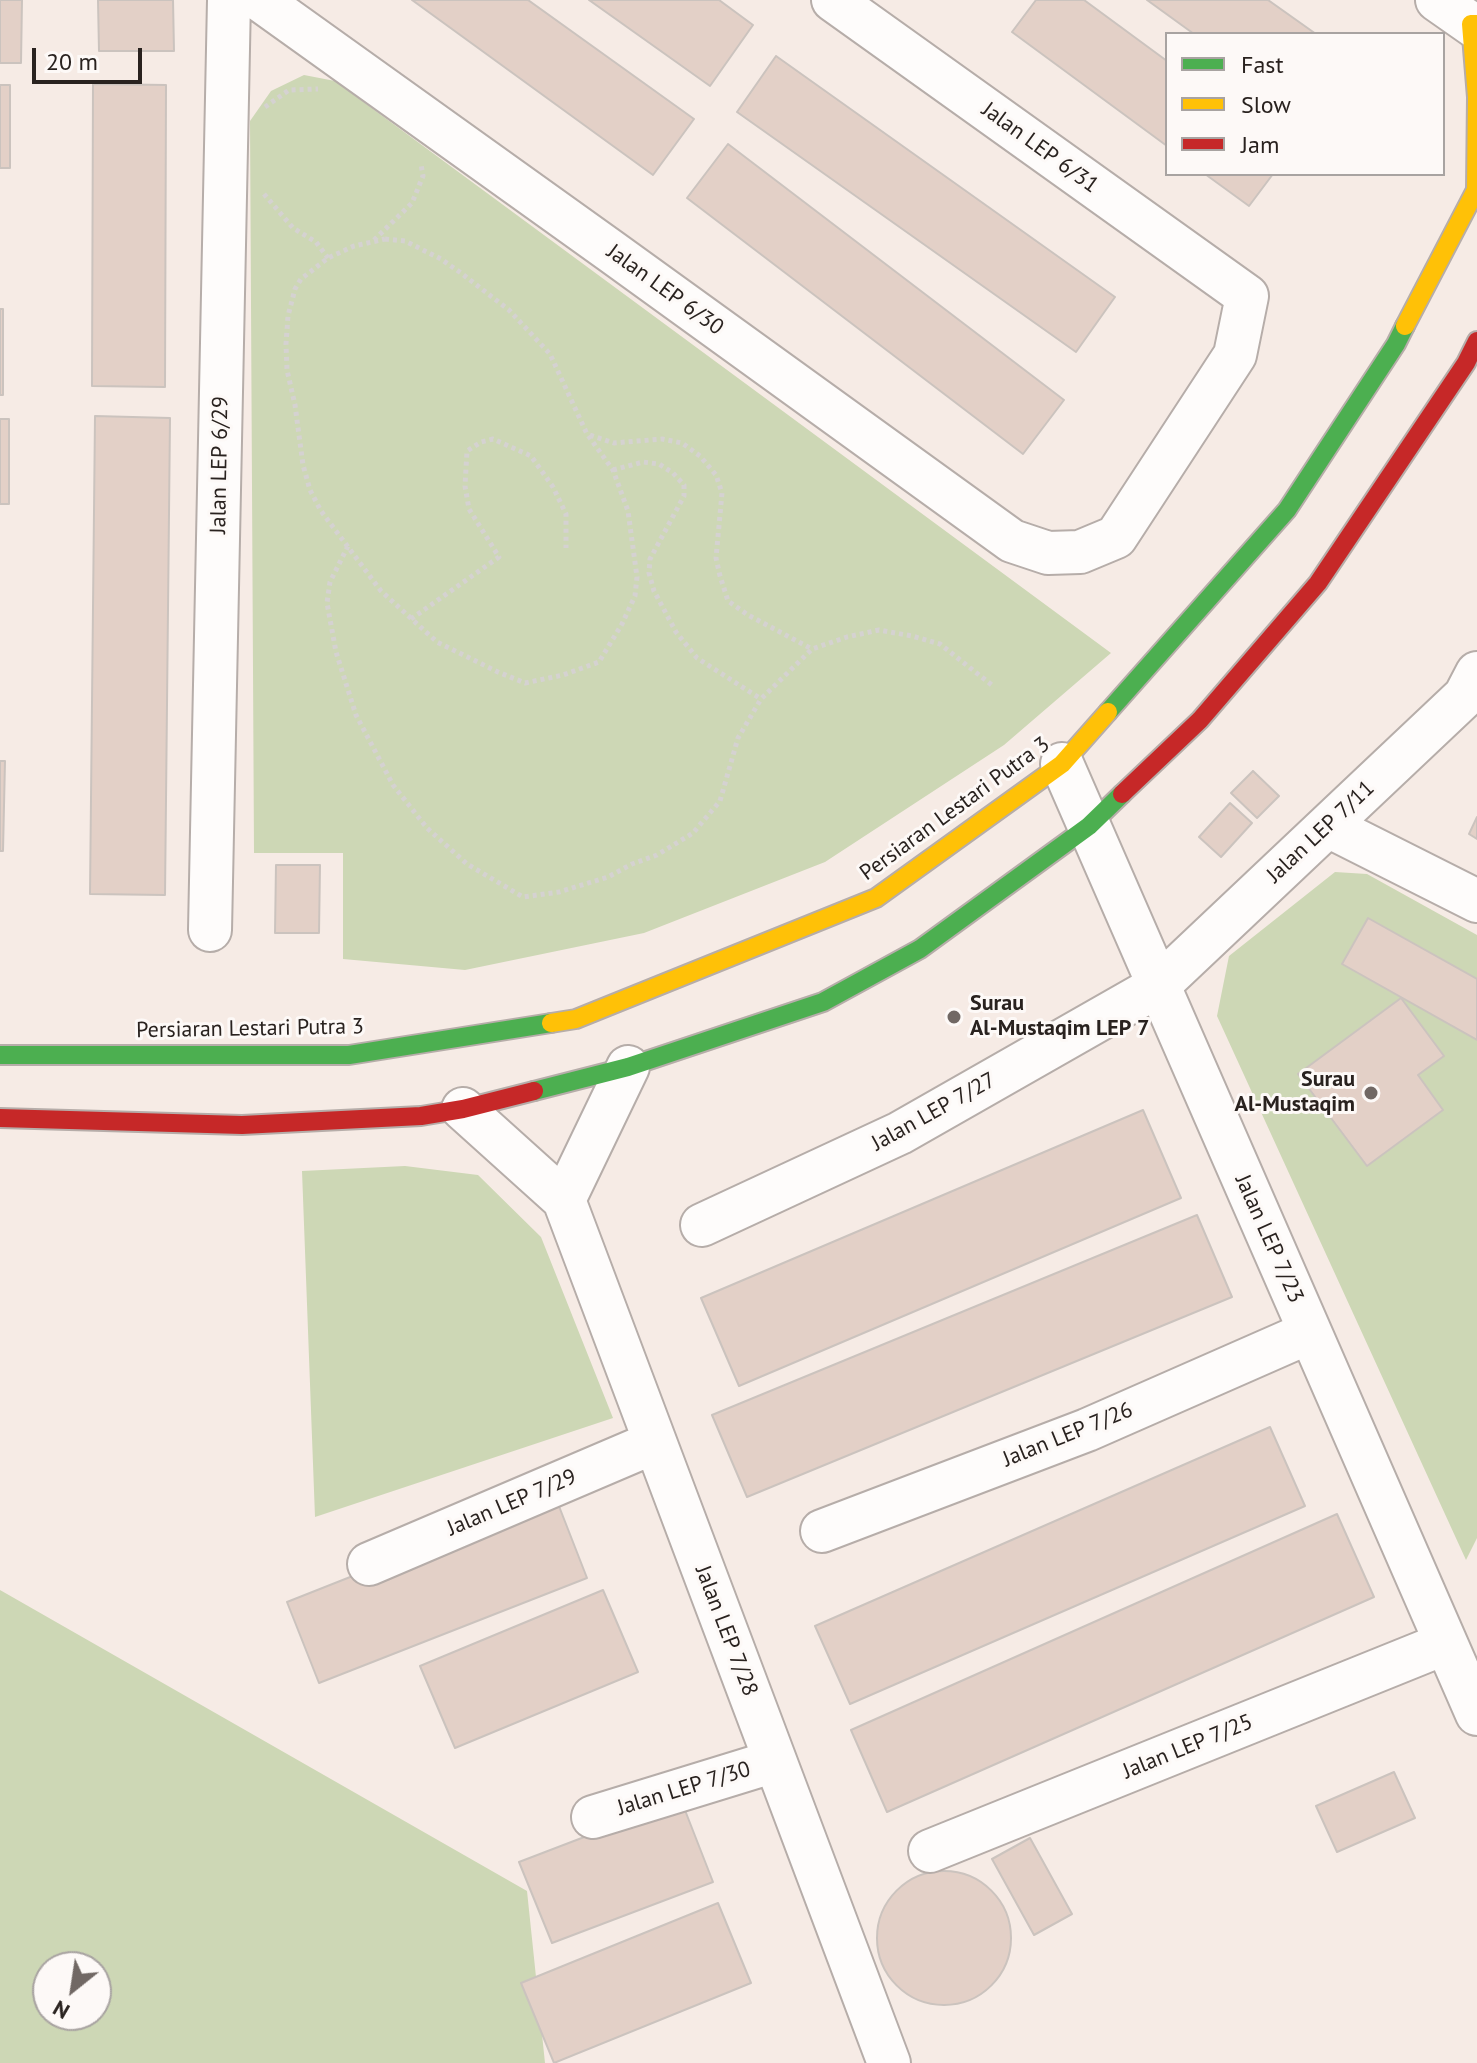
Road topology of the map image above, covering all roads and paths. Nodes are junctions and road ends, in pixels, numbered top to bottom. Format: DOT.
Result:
graph roads {
  1 [pos="229,0"];
  2 [pos="260,0"];
  3 [pos="833,0"];
  4 [pos="1437,0"];
  5 [pos="1475,25"];
  6 [pos="329,92"];
  7 [pos="262,110"];
  8 [pos="420,154"];
  9 [pos="262,183"];
  10 [pos="1476,189"];
  11 [pos="373,240"];
  12 [pos="328,258"];
  13 [pos="1247,296"];
  14 [pos="1477,341"];
  15 [pos="587,434"];
  16 [pos="613,470"];
  17 [pos="348,546"];
  18 [pos="566,548"];
  19 [pos="411,619"];
  20 [pos="812,649"];
  21 [pos="1477,673"];
  22 [pos="993,686"];
  23 [pos="761,699"];
  24 [pos="1062,764"];
  25 [pos="1089,826"];
  26 [pos="1328,826"];
  27 [pos="1477,901"];
  28 [pos="210,930"];
  29 [pos="1158,986"];
  30 [pos="0,1055"];
  31 [pos="628,1067"];
  32 [pos="463,1109"];
  33 [pos="0,1118"];
  34 [pos="564,1200"];
  35 [pos="702,1225"];
  36 [pos="1310,1332"];
  37 [pos="655,1442"];
  38 [pos="822,1531"];
  39 [pos="369,1564"];
  40 [pos="1446,1643"];
  41 [pos="1477,1714"];
  42 [pos="775,1761"];
  43 [pos="593,1817"];
  44 [pos="930,1851"];
  45 [pos="888,2063"];
  1 -- 28 [label="street, Jalan LEP 6/29"];
  2 -- 13 [label="street, Jalan LEP 6/30"];
  3 -- 13 [label="street, Jalan LEP 6/31"];
  4 -- 5 [label="street"];
  5 -- 10 [label="street"];
  6 -- 7 [label="path"];
  8 -- 11 [label="path"];
  9 -- 12 [label="path"];
  10 -- 24 [label="street, Persiaran Lestari Putra 3"];
  11 -- 12 [label="path"];
  11 -- 15 [label="path"];
  12 -- 17 [label="path"];
  14 -- 25 [label="street"];
  15 -- 16 [label="path"];
  15 -- 20 [label="path"];
  16 -- 19 [label="path"];
  16 -- 23 [label="path"];
  17 -- 19 [label="path"];
  17 -- 23 [label="path"];
  18 -- 19 [label="path"];
  20 -- 22 [label="path"];
  20 -- 23 [label="path"];
  21 -- 26 [label="street, Jalan LEP 7/11"];
  24 -- 25 [label="street, Jalan LEP 7/23"];
  24 -- 30 [label="street, Persiaran Lestari Putra 3"];
  25 -- 29 [label="street, Jalan LEP 7/23"];
  25 -- 31 [label="street"];
  26 -- 27 [label="street"];
  26 -- 29 [label="street, Jalan LEP 7/11"];
  29 -- 35 [label="street, Jalan LEP 7/27"];
  29 -- 36 [label="street, Jalan LEP 7/23"];
  31 -- 32 [label="street"];
  31 -- 34 [label="street"];
  32 -- 33 [label="street"];
  32 -- 34 [label="street"];
  34 -- 37 [label="street, Jalan LEP 7/28"];
  36 -- 38 [label="street, Jalan LEP 7/26"];
  36 -- 40 [label="street, Jalan LEP 7/23"];
  37 -- 39 [label="street, Jalan LEP 7/29"];
  37 -- 42 [label="street, Jalan LEP 7/28"];
  40 -- 41 [label="street, Jalan LEP 7/23"];
  40 -- 44 [label="street, Jalan LEP 7/25"];
  42 -- 43 [label="street, Jalan LEP 7/30"];
  42 -- 45 [label="street, Jalan LEP 7/28"];
}
